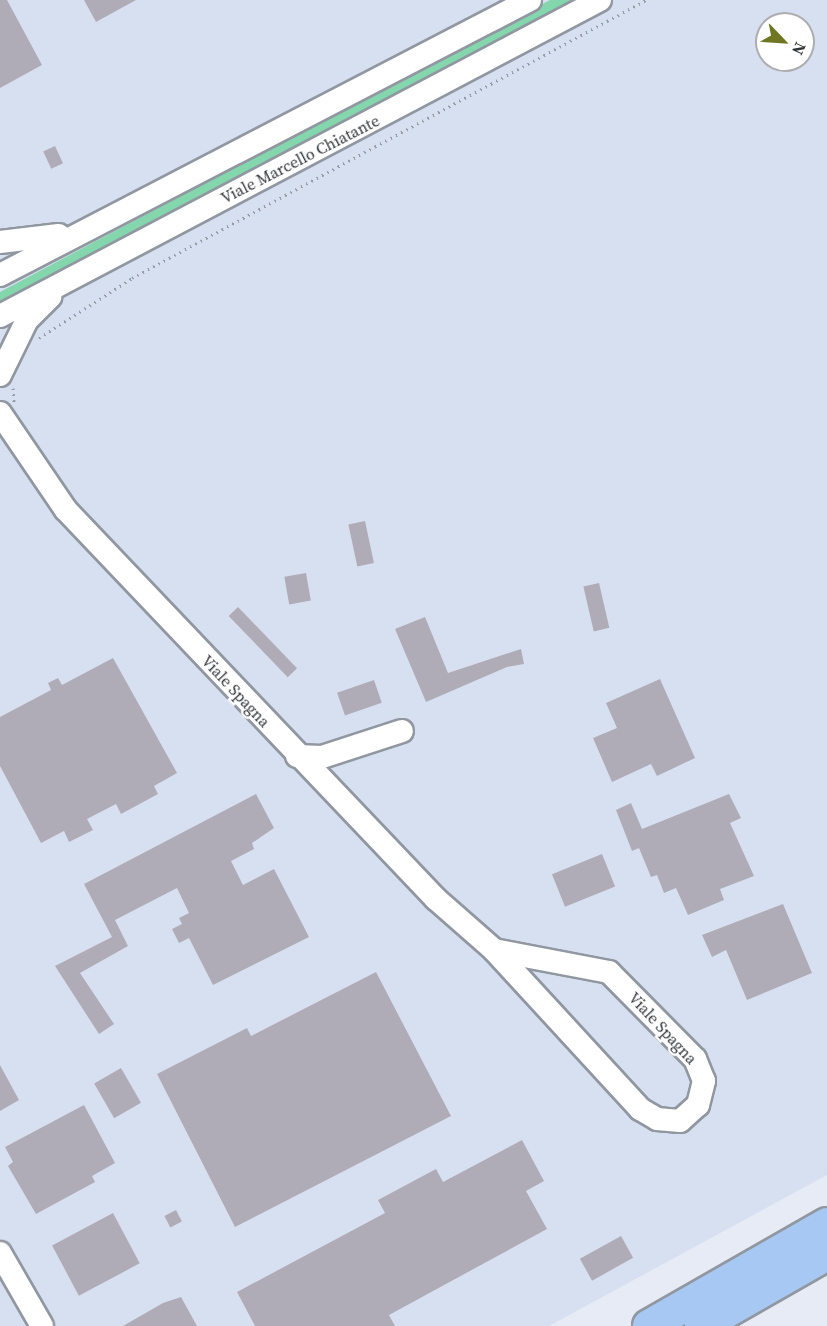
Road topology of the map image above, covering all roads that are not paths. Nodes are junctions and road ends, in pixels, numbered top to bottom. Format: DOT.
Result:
graph roads {
  1 [pos="530,0"];
  2 [pos="600,0"];
  3 [pos="81,230"];
  4 [pos="0,242"];
  5 [pos="0,275"];
  6 [pos="67,280"];
  7 [pos="0,316"];
  8 [pos="8,377"];
  9 [pos="1,414"];
  10 [pos="402,731"];
  11 [pos="297,756"];
  12 [pos="494,950"];
  13 [pos="827,1224"];
  14 [pos="0,1253"];
  15 [pos="827,1254"];
  16 [pos="42,1326"];
  17 [pos="649,1326"];
  18 [pos="700,1326"];
  1 -- 3 [label="street, Viale Marcello Chiatante"];
  2 -- 6 [label="street, Viale Marcello Chiatante"];
  3 -- 4 [label="street"];
  3 -- 5 [label="street, Viale Marcello Chiatante"];
  6 -- 7 [label="street, Viale Marcello Chiatante"];
  6 -- 8 [label="street"];
  9 -- 11 [label="street, Viale Spagna"];
  10 -- 11 [label="street"];
  11 -- 12 [label="street, Viale Spagna"];
  12 -- 12 [label="street, Viale Spagna"];
  13 -- 17 [label="highway"];
  14 -- 16 [label="street"];
  15 -- 18 [label="highway"];
}
